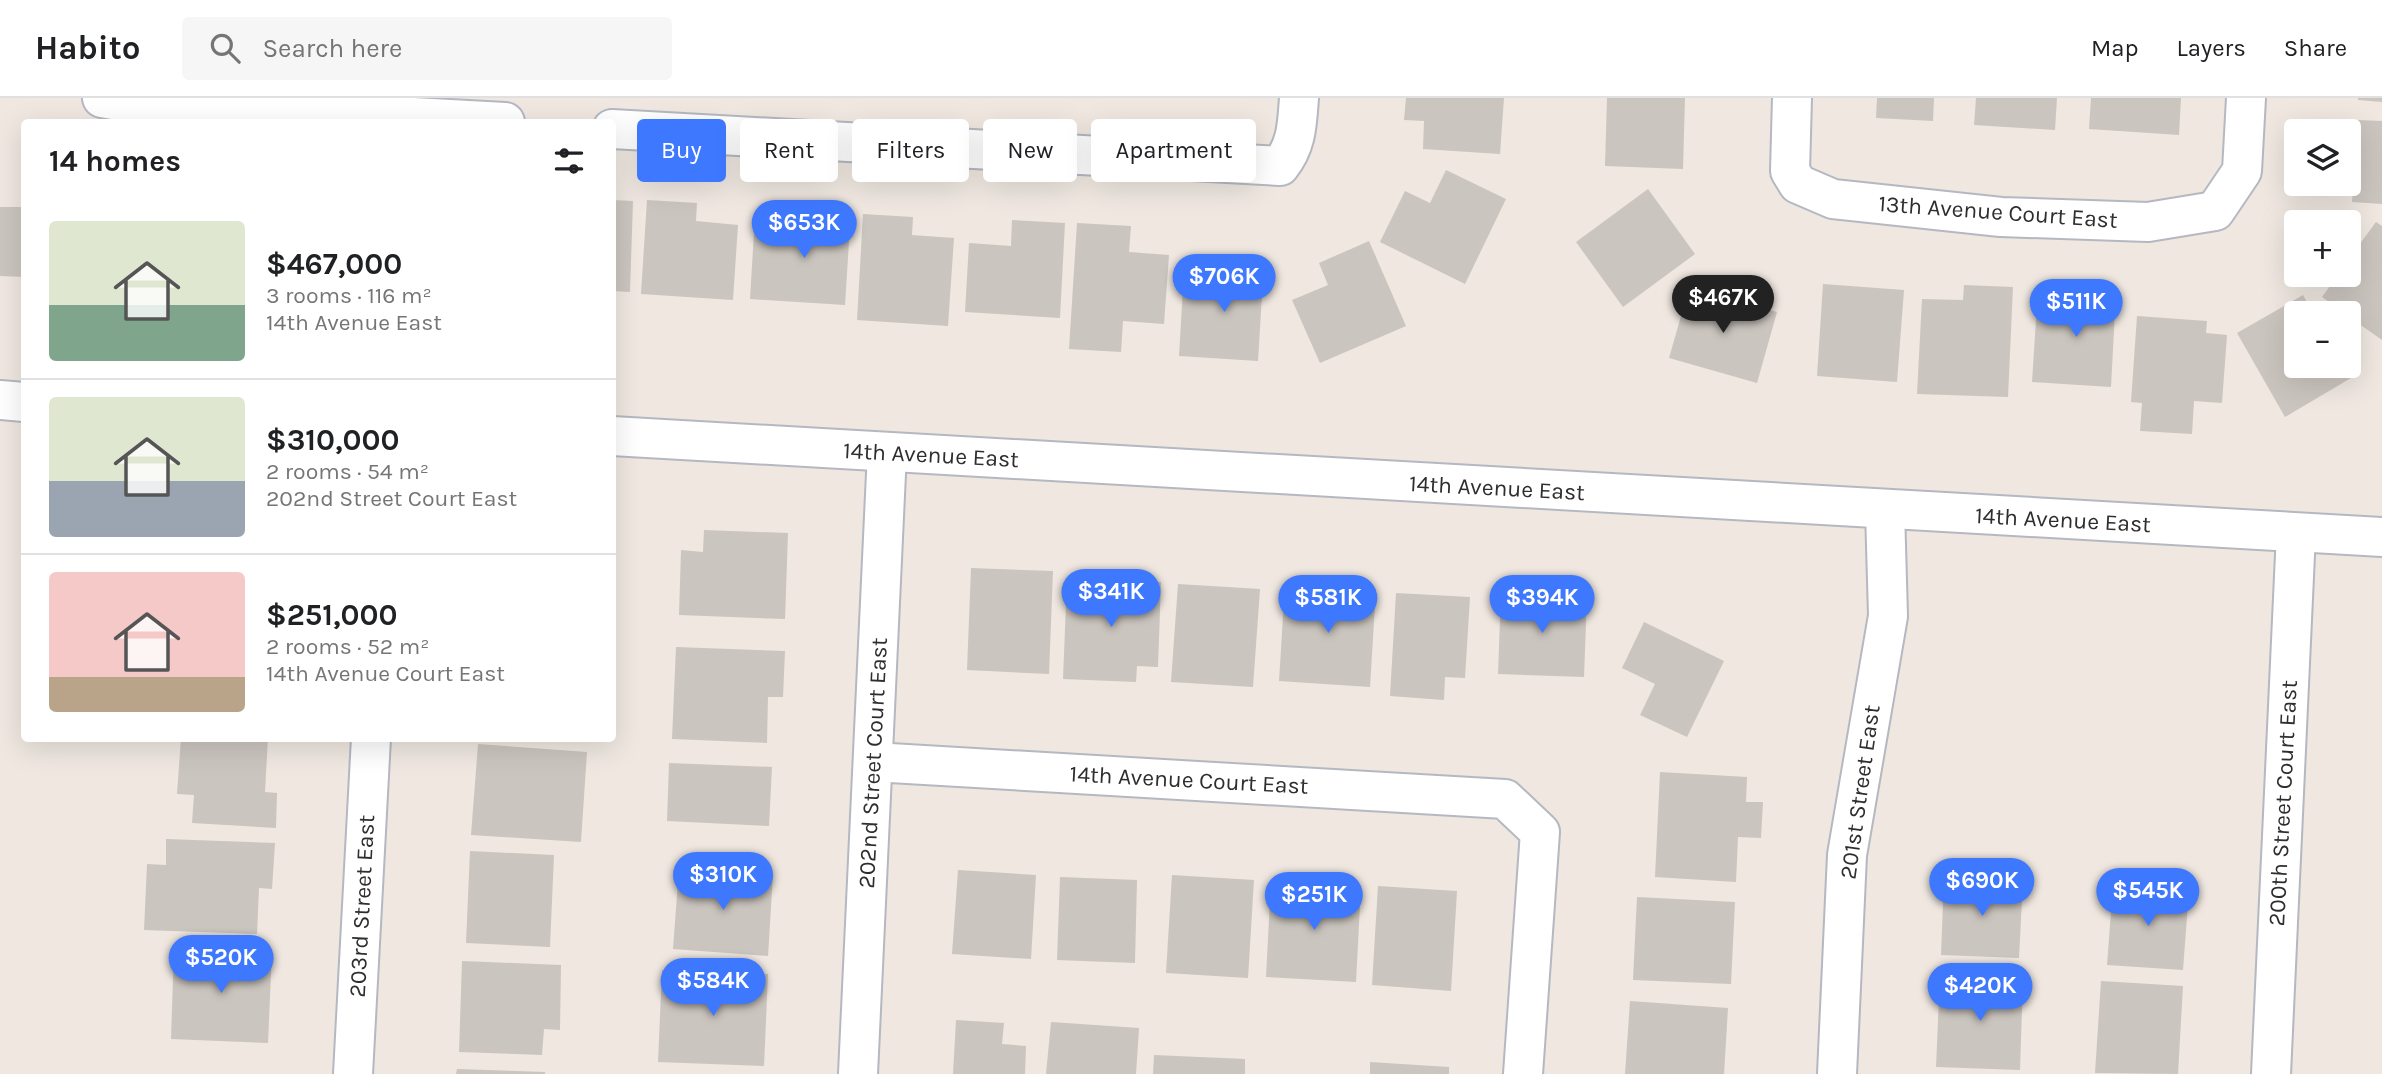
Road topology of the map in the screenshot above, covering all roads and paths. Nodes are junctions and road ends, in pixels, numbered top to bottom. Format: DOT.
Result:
graph roads {
  1 [pos="102,98"];
  2 [pos="1299,98"];
  3 [pos="1792,98"];
  4 [pos="2246,98"];
  5 [pos="449,119"];
  6 [pos="616,129"];
  7 [pos="0,400"];
  8 [pos="21,402"];
  9 [pos="616,436"];
  10 [pos="887,452"];
  11 [pos="1885,510"];
  12 [pos="2296,533"];
  13 [pos="2382,537"];
  14 [pos="371,742"];
  15 [pos="873,762"];
  16 [pos="353,1074"];
  17 [pos="858,1074"];
  18 [pos="1522,1074"];
  19 [pos="1837,1074"];
  20 [pos="2271,1074"];
  1 -- 5 [label="street"];
  2 -- 6 [label="street"];
  3 -- 4 [label="street, 13th Avenue Court East"];
  7 -- 8 [label="street"];
  9 -- 10 [label="street, 14th Avenue East"];
  10 -- 11 [label="street, 14th Avenue East"];
  10 -- 15 [label="street, 202nd Street Court East"];
  11 -- 12 [label="street, 14th Avenue East"];
  11 -- 19 [label="street, 201st Street East"];
  12 -- 13 [label="street, 14th Avenue East"];
  12 -- 20 [label="street, 200th Street Court East"];
  14 -- 16 [label="street, 203rd Street East"];
  15 -- 17 [label="street, 202nd Street Court East"];
  15 -- 18 [label="street, 14th Avenue Court East"];
}
